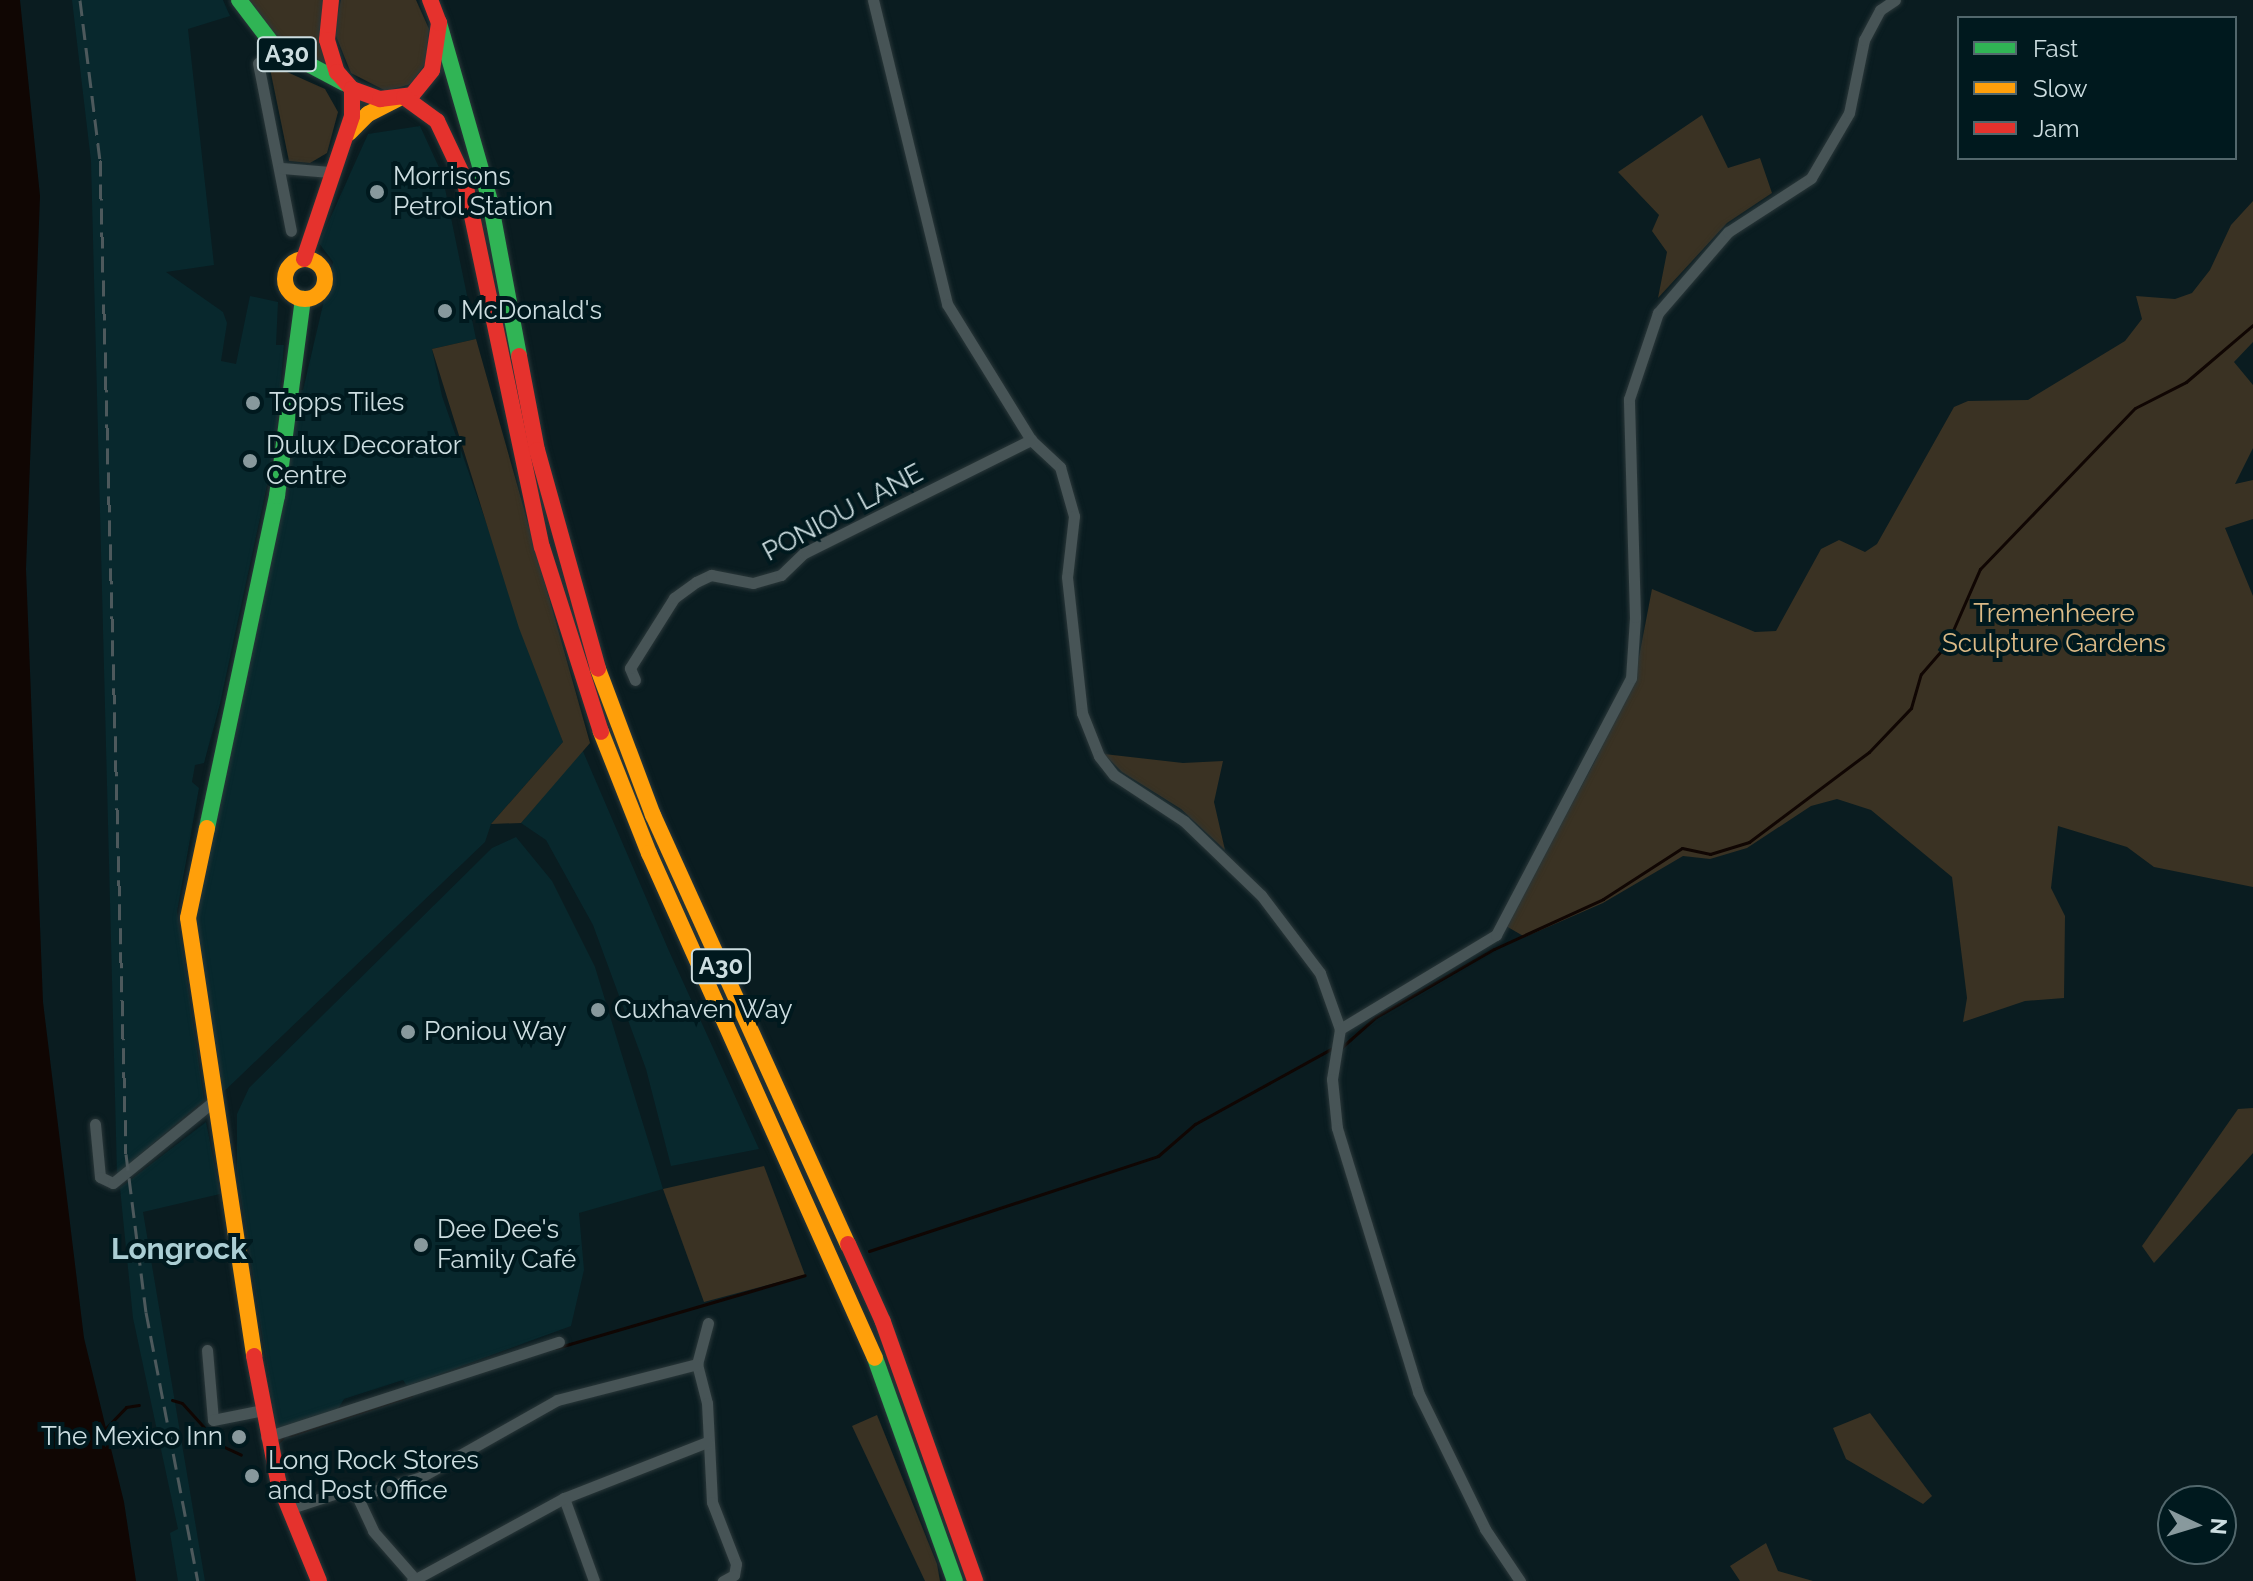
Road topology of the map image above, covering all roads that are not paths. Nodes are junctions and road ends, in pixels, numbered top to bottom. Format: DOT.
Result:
graph roads {
  1 [pos="239,0"];
  2 [pos="331,0"];
  3 [pos="430,0"];
  4 [pos="873,0"];
  5 [pos="1895,0"];
  6 [pos="439,23"];
  7 [pos="258,63"];
  8 [pos="348,86"];
  9 [pos="401,98"];
  10 [pos="345,137"];
  11 [pos="282,168"];
  12 [pos="330,172"];
  13 [pos="291,231"];
  14 [pos="304,259"];
  15 [pos="303,299"];
  16 [pos="1031,440"];
  17 [pos="635,680"];
  18 [pos="1340,1029"];
  19 [pos="215,1100"];
  20 [pos="95,1124"];
  21 [pos="708,1323"];
  22 [pos="559,1342"];
  23 [pos="207,1350"];
  24 [pos="697,1364"];
  25 [pos="263,1410"];
  26 [pos="266,1437"];
  27 [pos="707,1442"];
  28 [pos="357,1496"];
  29 [pos="564,1498"];
  30 [pos="291,1508"];
  31 [pos="413,1580"];
  32 [pos="319,1581"];
  33 [pos="594,1581"];
  34 [pos="723,1581"];
  35 [pos="955,1581"];
  36 [pos="975,1581"];
  37 [pos="1520,1581"];
  1 -- 8 [label="main road, A30"];
  2 -- 8 [label="main road"];
  3 -- 6 [label="main road"];
  4 -- 16 [label="street"];
  5 -- 18 [label="street"];
  6 -- 9 [label="main road"];
  6 -- 36 [label="main road, A30"];
  7 -- 11 [label="street"];
  8 -- 9 [label="main road"];
  8 -- 10 [label="main road"];
  9 -- 10 [label="main road"];
  9 -- 35 [label="main road, A30"];
  10 -- 12 [label="main road"];
  11 -- 12 [label="street"];
  11 -- 13 [label="street"];
  12 -- 14 [label="main road"];
  14 -- 15 [label="main road"];
  14 -- 15 [label="main road"];
  15 -- 19 [label="main road"];
  16 -- 17 [label="street, PONIOU LANE"];
  16 -- 18 [label="street"];
  18 -- 37 [label="street"];
  19 -- 20 [label="street"];
  19 -- 25 [label="main road"];
  21 -- 24 [label="street"];
  22 -- 26 [label="street"];
  23 -- 25 [label="street"];
  24 -- 27 [label="street"];
  24 -- 28 [label="street"];
  25 -- 26 [label="main road"];
  26 -- 30 [label="main road"];
  27 -- 29 [label="street"];
  27 -- 34 [label="street"];
  28 -- 30 [label="street"];
  28 -- 31 [label="street"];
  29 -- 31 [label="street"];
  29 -- 33 [label="street"];
  30 -- 32 [label="main road"];
}
